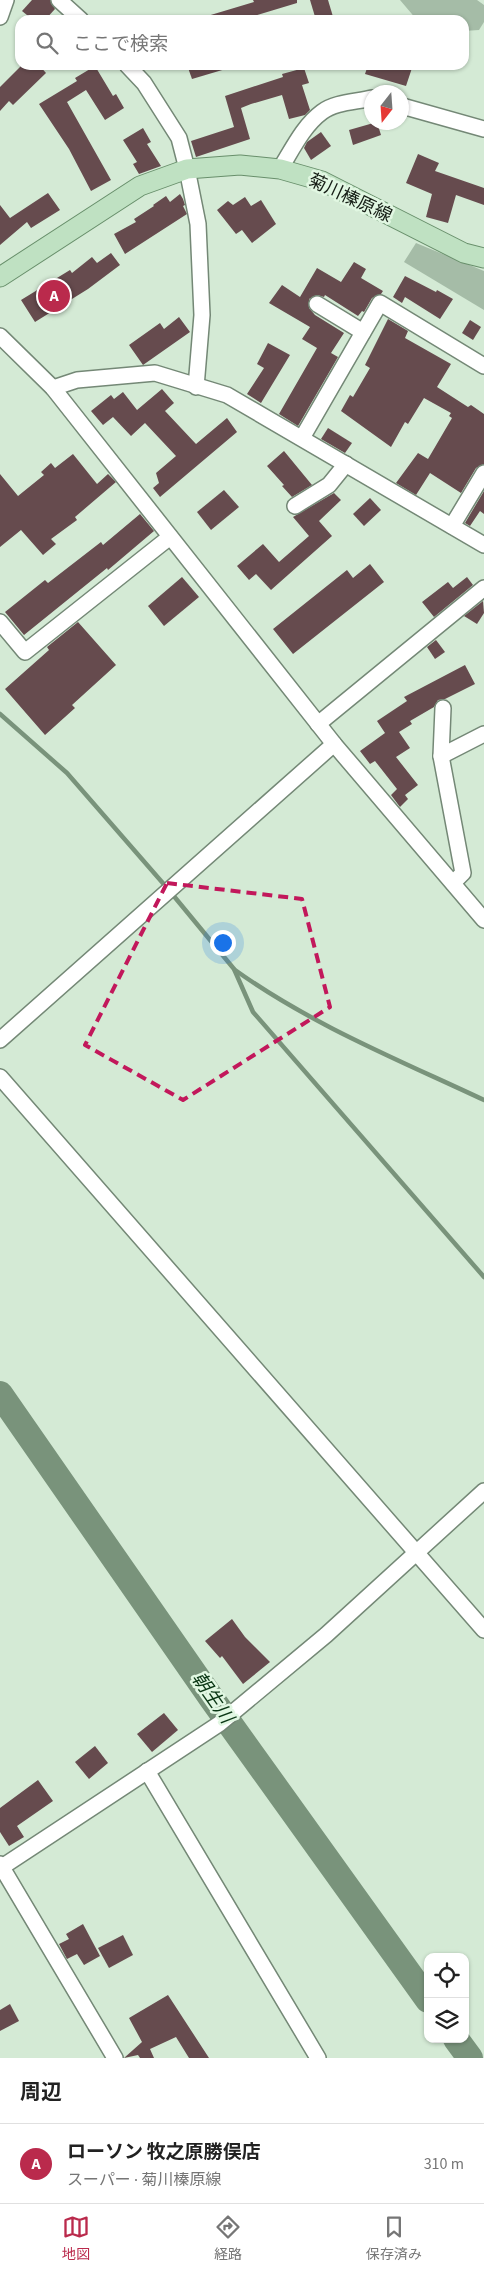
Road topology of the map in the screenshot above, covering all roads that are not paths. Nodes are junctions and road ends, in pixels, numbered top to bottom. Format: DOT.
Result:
graph roads {
  1 [pos="6,0"];
  2 [pos="59,0"];
  3 [pos="76,15"];
  4 [pos="0,17"];
  5 [pos="132,70"];
  6 [pos="364,100"];
  7 [pos="409,108"];
  8 [pos="484,130"];
  9 [pos="187,169"];
  10 [pos="280,169"];
  11 [pos="484,258"];
  12 [pos="0,278"];
  13 [pos="317,304"];
  14 [pos="364,332"];
  15 [pos="0,336"];
  16 [pos="484,366"];
  17 [pos="196,386"];
  18 [pos="53,388"];
  19 [pos="302,438"];
  20 [pos="346,464"];
  21 [pos="484,473"];
  22 [pos="295,506"];
  23 [pos="452,526"];
  24 [pos="170,537"];
  25 [pos="484,545"];
  26 [pos="484,588"];
  27 [pos="0,622"];
  28 [pos="443,708"];
  29 [pos="318,724"];
  30 [pos="484,734"];
  31 [pos="334,744"];
  32 [pos="441,756"];
  33 [pos="453,883"];
  34 [pos="484,920"];
  35 [pos="0,1040"];
  36 [pos="0,1077"];
  37 [pos="484,1491"];
  38 [pos="416,1552"];
  39 [pos="484,1630"];
  40 [pos="147,1771"];
  41 [pos="1,1865"];
  42 [pos="115,2058"];
  43 [pos="318,2058"];
  1 -- 4 [label="street"];
  2 -- 3 [label="street"];
  5 -- 9 [label="street"];
  6 -- 10 [label="street"];
  7 -- 8 [label="street"];
  9 -- 10 [label="main road, 菊川榛原線"];
  9 -- 12 [label="main road, 菊川榛原線"];
  9 -- 17 [label="street"];
  10 -- 11 [label="main road, 菊川榛原線"];
  13 -- 14 [label="street"];
  14 -- 16 [label="street"];
  14 -- 19 [label="street"];
  15 -- 18 [label="street"];
  17 -- 18 [label="street"];
  17 -- 19 [label="street"];
  18 -- 24 [label="street"];
  19 -- 20 [label="street"];
  20 -- 22 [label="street"];
  20 -- 23 [label="street"];
  21 -- 23 [label="street"];
  23 -- 25 [label="street"];
  24 -- 27 [label="street"];
  24 -- 29 [label="street"];
  26 -- 29 [label="street"];
  28 -- 32 [label="street"];
  29 -- 31 [label="street"];
  30 -- 32 [label="street"];
  31 -- 33 [label="street"];
  31 -- 35 [label="street"];
  32 -- 33 [label="street"];
  33 -- 34 [label="street"];
  36 -- 38 [label="street"];
  37 -- 38 [label="street"];
  38 -- 39 [label="street"];
  38 -- 40 [label="street"];
  40 -- 41 [label="street"];
  40 -- 43 [label="street"];
  41 -- 42 [label="street"];
}
